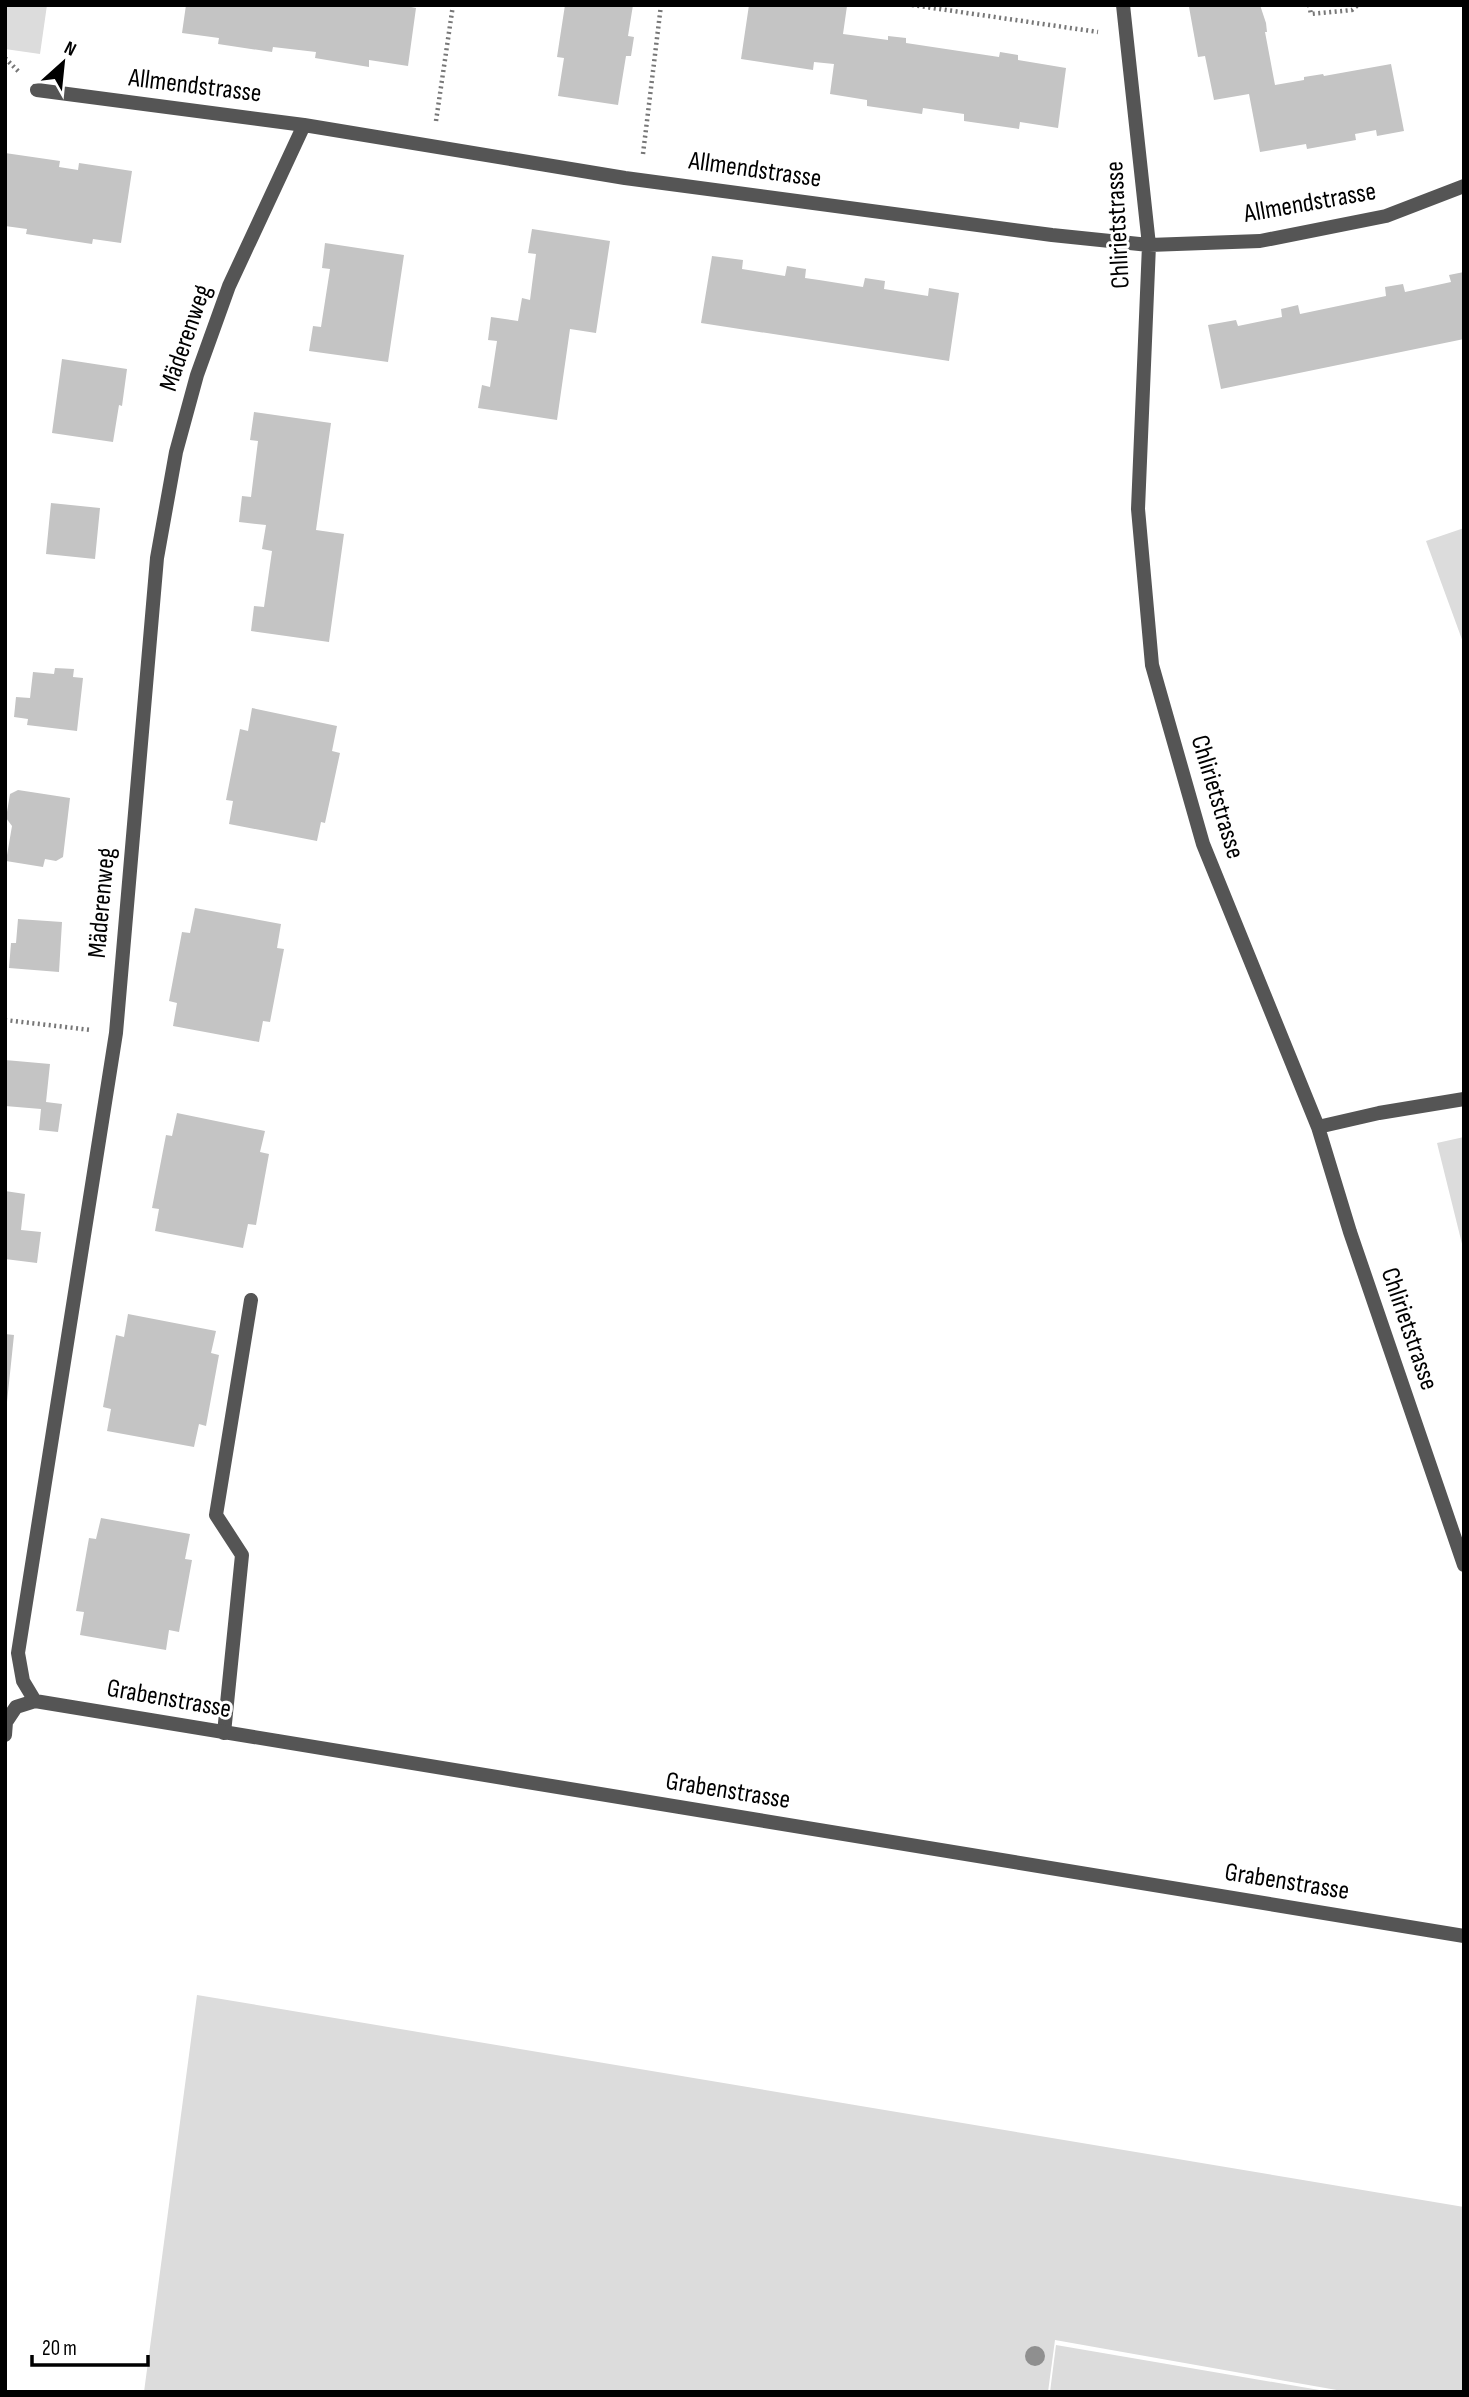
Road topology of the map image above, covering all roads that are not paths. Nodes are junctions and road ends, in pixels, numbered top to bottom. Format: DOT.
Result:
graph roads {
  1 [pos="1124,5"];
  2 [pos="37,90"];
  3 [pos="303,125"];
  4 [pos="1464,186"];
  5 [pos="1150,245"];
  6 [pos="1464,1099"];
  7 [pos="1318,1127"];
  8 [pos="251,1300"];
  9 [pos="1464,1565"];
  10 [pos="35,1700"];
  11 [pos="224,1733"];
  12 [pos="5,1735"];
  13 [pos="1464,1936"];
  1 -- 5 [label="street, Chlirietstrasse"];
  2 -- 3 [label="street, Allmendstrasse"];
  3 -- 5 [label="street, Allmendstrasse"];
  3 -- 10 [label="street, Mäderenweg"];
  4 -- 5 [label="street, Allmendstrasse"];
  5 -- 7 [label="street, Chlirietstrasse"];
  6 -- 7 [label="street"];
  7 -- 9 [label="street, Chlirietstrasse"];
  8 -- 11 [label="street"];
  10 -- 11 [label="street, Grabenstrasse"];
  10 -- 12 [label="street"];
  11 -- 13 [label="street, Grabenstrasse"];
}
